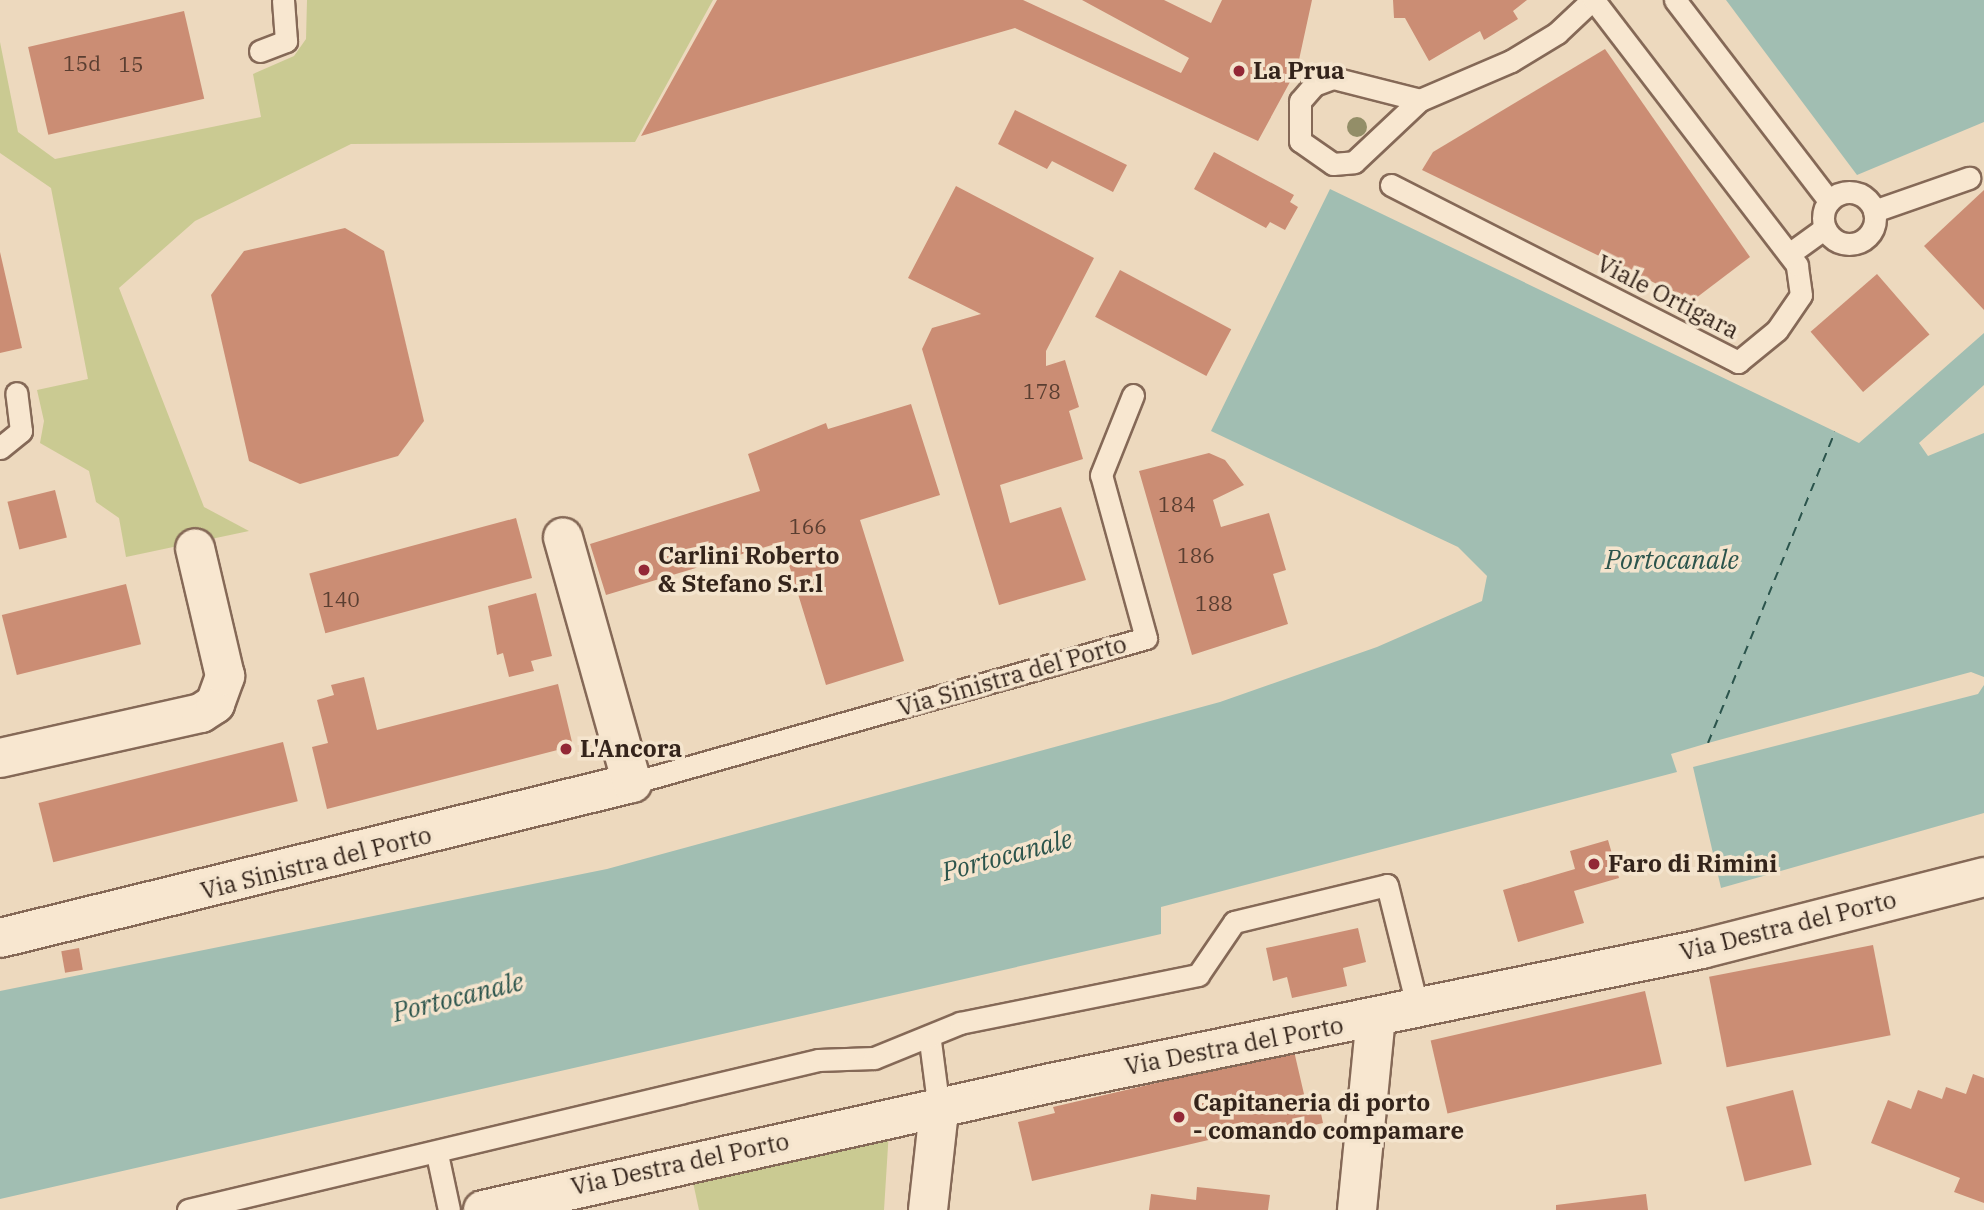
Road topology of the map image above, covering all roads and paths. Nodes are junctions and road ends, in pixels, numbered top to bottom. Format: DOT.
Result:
graph roads {
  1 [pos="283,0"];
  2 [pos="1593,0"];
  3 [pos="1675,0"];
  4 [pos="260,51"];
  5 [pos="1420,100"];
  6 [pos="1969,178"];
  7 [pos="1391,185"];
  8 [pos="1829,201"];
  9 [pos="1874,211"];
  10 [pos="1825,228"];
  11 [pos="1789,254"];
  12 [pos="16,393"];
  13 [pos="1133,396"];
  14 [pos="0,447"];
  15 [pos="562,538"];
  16 [pos="195,548"];
  17 [pos="0,758"];
  18 [pos="632,783"];
  19 [pos="1984,877"];
  20 [pos="2,927"];
  21 [pos="1418,1009"];
  22 [pos="1376,1017"];
  23 [pos="930,1041"];
  24 [pos="939,1110"];
  25 [pos="437,1154"];
  26 [pos="188,1210"];
  27 [pos="450,1210"];
  28 [pos="483,1210"];
  29 [pos="928,1210"];
  30 [pos="1357,1210"];
  1 -- 4 [label="lane"];
  2 -- 5 [label="lane"];
  2 -- 11 [label="lane, Viale Ortigara"];
  3 -- 8 [label="lane"];
  5 -- 5 [label="lane"];
  6 -- 9 [label="lane"];
  7 -- 11 [label="lane, Viale Ortigara"];
  8 -- 9 [label="lane"];
  8 -- 10 [label="lane"];
  9 -- 10 [label="lane"];
  10 -- 11 [label="lane"];
  12 -- 14 [label="lane"];
  13 -- 18 [label="lane, Via Sinistra del Porto"];
  15 -- 18 [label="street"];
  16 -- 17 [label="street"];
  18 -- 20 [label="street, Via Sinistra del Porto"];
  19 -- 21 [label="street, Via Destra del Porto"];
  21 -- 22 [label="street, Via Destra del Porto"];
  21 -- 23 [label="lane"];
  22 -- 24 [label="street, Via Destra del Porto"];
  22 -- 30 [label="street"];
  23 -- 24 [label="lane"];
  23 -- 25 [label="lane"];
  24 -- 28 [label="street, Via Destra del Porto"];
  24 -- 29 [label="street"];
  25 -- 26 [label="lane"];
  25 -- 27 [label="lane"];
}
